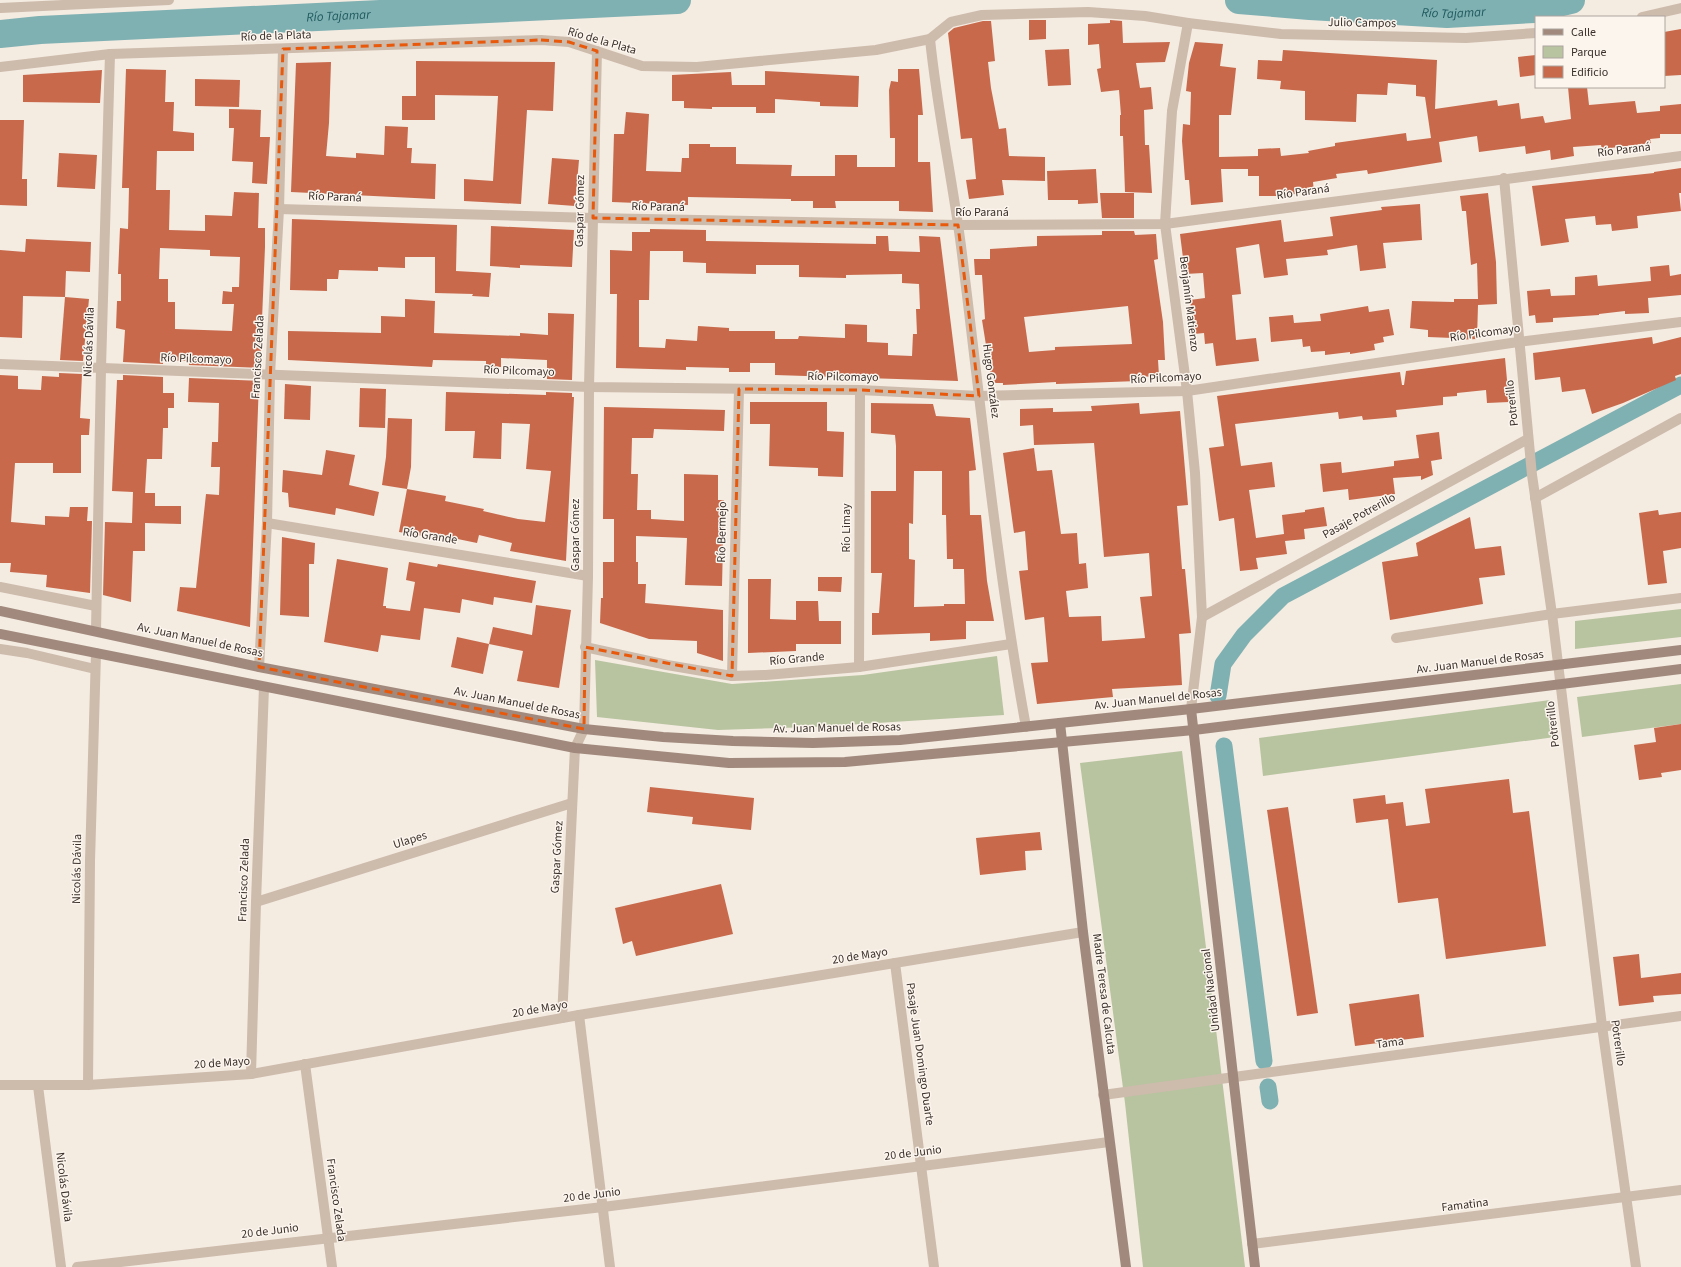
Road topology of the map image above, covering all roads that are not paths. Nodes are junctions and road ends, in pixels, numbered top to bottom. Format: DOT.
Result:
graph roads {
  1 [pos="169,0"];
  2 [pos="0,8"];
  3 [pos="1681,8"];
  4 [pos="1646,16"];
  5 [pos="1188,24"];
  6 [pos="1535,33"];
  7 [pos="930,39"];
  8 [pos="282,49"];
  9 [pos="597,51"];
  10 [pos="110,54"];
  11 [pos="0,67"];
  12 [pos="1681,156"];
  13 [pos="1504,178"];
  14 [pos="279,209"];
  15 [pos="593,218"];
  16 [pos="1165,224"];
  17 [pos="958,225"];
  18 [pos="1681,322"];
  19 [pos="1518,342"];
  20 [pos="0,364"];
  21 [pos="101,368"];
  22 [pos="270,375"];
  23 [pos="589,387"];
  24 [pos="739,389"];
  25 [pos="860,390"];
  26 [pos="1187,391"];
  27 [pos="979,396"];
  28 [pos="1681,418"];
  29 [pos="1528,439"];
  30 [pos="1535,498"];
  31 [pos="266,523"];
  32 [pos="588,576"];
  33 [pos="0,588"];
  34 [pos="1681,598"];
  35 [pos="96,606"];
  36 [pos="0,611"];
  37 [pos="1552,614"];
  38 [pos="1202,617"];
  39 [pos="96,631"];
  40 [pos="0,634"];
  41 [pos="1396,638"];
  42 [pos="1011,644"];
  43 [pos="585,647"];
  44 [pos="0,649"];
  45 [pos="1681,650"];
  46 [pos="96,652"];
  47 [pos="1558,666"];
  48 [pos="259,667"];
  49 [pos="858,667"];
  50 [pos="95,669"];
  51 [pos="1681,669"];
  52 [pos="732,676"];
  53 [pos="1561,683"];
  54 [pos="264,686"];
  55 [pos="1192,709"];
  56 [pos="1060,723"];
  57 [pos="1026,727"];
  58 [pos="584,729"];
  59 [pos="1194,730"];
  60 [pos="1062,743"];
  61 [pos="575,748"];
  62 [pos="572,803"];
  63 [pos="256,902"];
  64 [pos="1082,932"];
  65 [pos="895,963"];
  66 [pos="579,1015"];
  67 [pos="1681,1016"];
  68 [pos="562,1018"];
  69 [pos="1602,1026"];
  70 [pos="305,1064"];
  71 [pos="251,1074"];
  72 [pos="1234,1078"];
  73 [pos="0,1085"];
  74 [pos="88,1085"];
  75 [pos="38,1086"];
  76 [pos="1103,1095"];
  77 [pos="1109,1142"];
  78 [pos="922,1165"];
  79 [pos="1681,1190"];
  80 [pos="1626,1198"];
  81 [pos="603,1207"];
  82 [pos="328,1237"];
  83 [pos="1252,1244"];
  84 [pos="62,1267"];
  85 [pos="77,1267"];
  86 [pos="332,1267"];
  87 [pos="610,1267"];
  88 [pos="934,1267"];
  89 [pos="1126,1267"];
  90 [pos="1255,1267"];
  91 [pos="1636,1267"];
  1 -- 2 [label="street"];
  3 -- 4 [label="street"];
  5 -- 6 [label="street, Julio Campos"];
  5 -- 7 [label="street, Río de la Plata"];
  5 -- 16 [label="street, Benjamín Matienzo"];
  7 -- 9 [label="street, Río de la Plata"];
  7 -- 17 [label="street, Hugo González"];
  8 -- 9 [label="street, Río de la Plata"];
  8 -- 10 [label="street, Río de la Plata"];
  8 -- 14 [label="street, Francisco Zelada"];
  9 -- 15 [label="street, Gaspar Gómez"];
  10 -- 11 [label="street, Río de la Plata"];
  10 -- 21 [label="street, Nicolás Dávila"];
  12 -- 13 [label="street, Río Paraná"];
  13 -- 16 [label="street, Río Paraná"];
  13 -- 19 [label="street, Potrerillo"];
  14 -- 15 [label="street, Río Paraná"];
  14 -- 22 [label="street, Francisco Zelada"];
  15 -- 17 [label="street, Río Paraná"];
  15 -- 23 [label="street, Gaspar Gómez"];
  16 -- 17 [label="street, Río Paraná"];
  16 -- 26 [label="street, Benjamín Matienzo"];
  17 -- 27 [label="street, Hugo González"];
  18 -- 19 [label="street, Río Pilcomayo"];
  19 -- 26 [label="street, Río Pilcomayo"];
  19 -- 29 [label="street, Potrerillo"];
  20 -- 21 [label="street, Río Pilcomayo"];
  21 -- 22 [label="street, Río Pilcomayo"];
  21 -- 35 [label="street, Nicolás Dávila"];
  22 -- 23 [label="street, Río Pilcomayo"];
  22 -- 31 [label="street, Francisco Zelada"];
  23 -- 24 [label="street, Río Pilcomayo"];
  23 -- 32 [label="street, Gaspar Gómez"];
  24 -- 25 [label="street, Río Pilcomayo"];
  24 -- 52 [label="street, Río Bermejo"];
  25 -- 27 [label="street, Río Pilcomayo"];
  25 -- 49 [label="street, Río Limay"];
  26 -- 27 [label="street, Río Pilcomayo"];
  26 -- 38 [label="street, Benjamín Matienzo"];
  27 -- 42 [label="street, Hugo González"];
  28 -- 30 [label="street"];
  29 -- 30 [label="street, Potrerillo"];
  29 -- 38 [label="street, Pasaje Potrerillo"];
  30 -- 37 [label="street, Potrerillo"];
  31 -- 32 [label="street, Río Grande"];
  31 -- 48 [label="street, Francisco Zelada"];
  32 -- 43 [label="street, Gaspar Gómez"];
  33 -- 35 [label="street"];
  34 -- 37 [label="street"];
  35 -- 39 [label="street, Nicolás Dávila"];
  36 -- 39 [label="main road, Av. Juan Manuel de Rosas"];
  37 -- 41 [label="street"];
  37 -- 47 [label="street, Potrerillo"];
  38 -- 55 [label="street, Benjamín Matienzo"];
  39 -- 48 [label="main road, Av. Juan Manuel de Rosas"];
  40 -- 46 [label="main road"];
  42 -- 49 [label="street, Río Grande"];
  42 -- 57 [label="street, Hugo González"];
  43 -- 52 [label="street, Río Grande"];
  43 -- 58 [label="street, Gaspar Gómez"];
  44 -- 50 [label="street"];
  45 -- 47 [label="main road, Av. Juan Manuel de Rosas"];
  46 -- 50 [label="street, Nicolás Dávila"];
  46 -- 54 [label="main road"];
  47 -- 53 [label="street, Potrerillo"];
  47 -- 55 [label="main road, Av. Juan Manuel de Rosas"];
  48 -- 58 [label="main road, Av. Juan Manuel de Rosas"];
  49 -- 52 [label="street, Río Grande"];
  50 -- 74 [label="street, Nicolás Dávila"];
  51 -- 53 [label="main road"];
  53 -- 59 [label="main road"];
  53 -- 69 [label="street, Potrerillo"];
  54 -- 61 [label="main road"];
  54 -- 63 [label="street, Francisco Zelada"];
  55 -- 56 [label="main road, Av. Juan Manuel de Rosas"];
  55 -- 59 [label="main road, Unidad Nacional"];
  56 -- 57 [label="main road, Av. Juan Manuel de Rosas"];
  56 -- 60 [label="main road, Madre Teresa de Calcuta"];
  57 -- 58 [label="main road, Av. Juan Manuel de Rosas"];
  58 -- 61 [label="street, Gaspar Gómez"];
  59 -- 60 [label="main road"];
  59 -- 72 [label="main road, Unidad Nacional"];
  60 -- 61 [label="main road"];
  60 -- 64 [label="main road, Madre Teresa de Calcuta"];
  61 -- 62 [label="street, Gaspar Gómez"];
  62 -- 63 [label="street, Ulapes"];
  62 -- 68 [label="street, Gaspar Gómez"];
  63 -- 71 [label="street, Francisco Zelada"];
  64 -- 65 [label="street, 20 de Mayo"];
  64 -- 76 [label="main road, Madre Teresa de Calcuta"];
  65 -- 66 [label="street, 20 de Mayo"];
  65 -- 78 [label="street, Pasaje Juan Domingo Duarte"];
  66 -- 68 [label="street, 20 de Mayo"];
  66 -- 81 [label="street"];
  67 -- 69 [label="street, Tama"];
  68 -- 70 [label="street, 20 de Mayo"];
  69 -- 72 [label="street, Tama"];
  69 -- 80 [label="street, Potrerillo"];
  70 -- 71 [label="street, 20 de Mayo"];
  70 -- 82 [label="street, Francisco Zelada"];
  71 -- 74 [label="street, 20 de Mayo"];
  72 -- 76 [label="street, Tama"];
  72 -- 83 [label="main road, Unidad Nacional"];
  73 -- 75 [label="street, 20 de Mayo"];
  74 -- 75 [label="street, 20 de Mayo"];
  75 -- 84 [label="street, Nicolás Dávila"];
  76 -- 77 [label="main road, Madre Teresa de Calcuta"];
  77 -- 78 [label="street, 20 de Junio"];
  77 -- 89 [label="main road, Madre Teresa de Calcuta"];
  78 -- 81 [label="street, 20 de Junio"];
  78 -- 88 [label="street, Pasaje Juan Domingo Duarte"];
  79 -- 80 [label="street, Famatina"];
  80 -- 83 [label="street, Famatina"];
  80 -- 91 [label="street, Potrerillo"];
  81 -- 82 [label="street, 20 de Junio"];
  81 -- 87 [label="street"];
  82 -- 85 [label="street, 20 de Junio"];
  82 -- 86 [label="street, Francisco Zelada"];
  83 -- 90 [label="main road, Unidad Nacional"];
}
